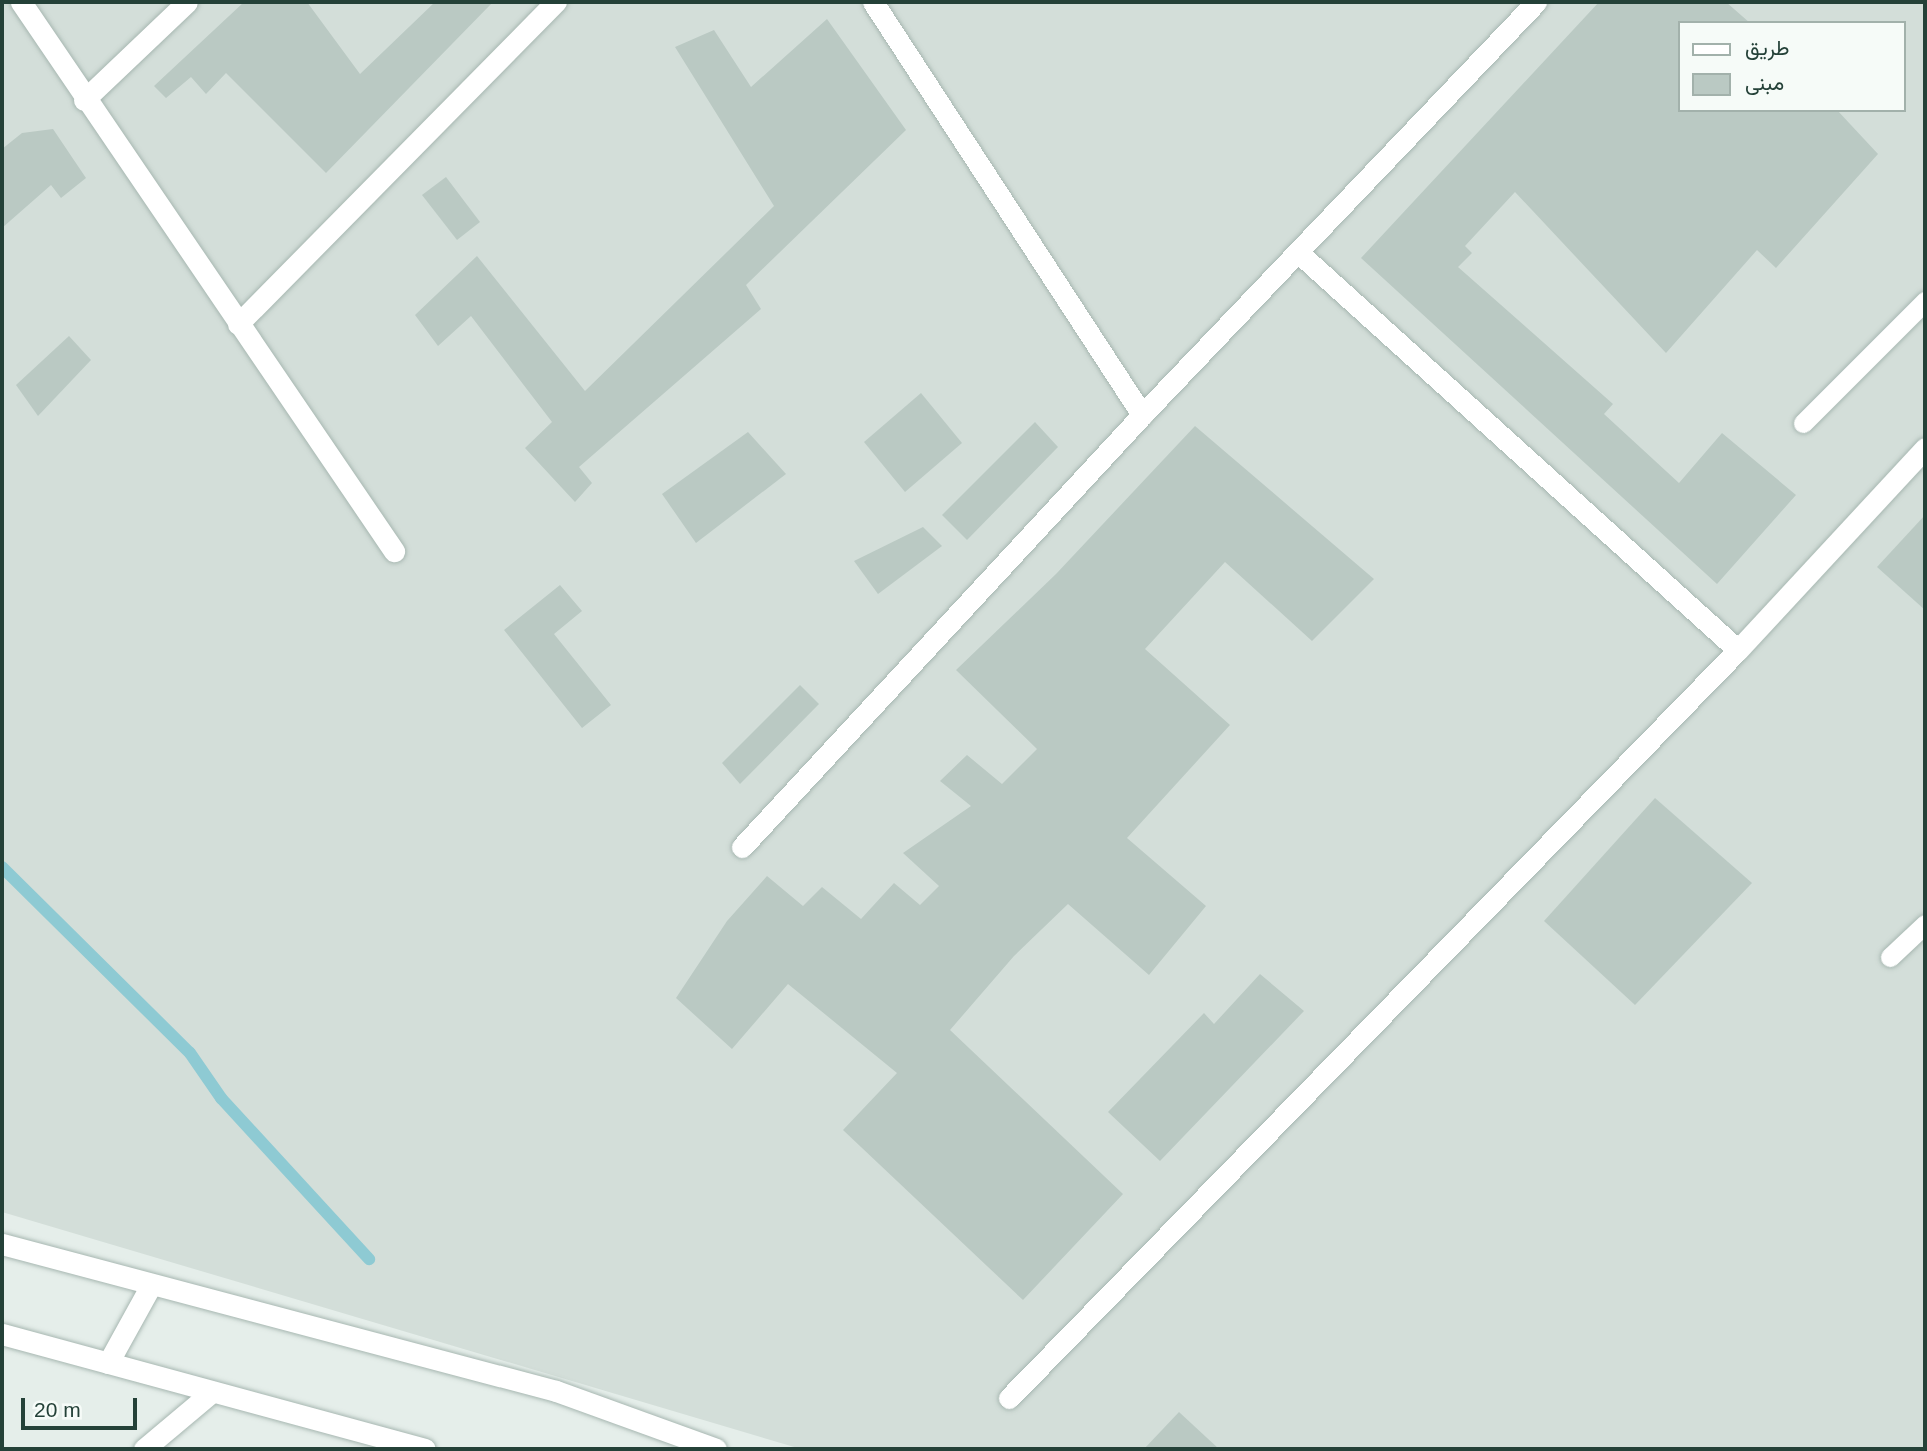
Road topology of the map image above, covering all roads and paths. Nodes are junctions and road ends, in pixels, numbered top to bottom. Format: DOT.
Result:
graph roads {
  1 [pos="21,2"];
  2 [pos="187,2"];
  3 [pos="556,2"];
  4 [pos="873,2"];
  5 [pos="1536,2"];
  6 [pos="84,100"];
  7 [pos="1300,254"];
  8 [pos="1925,301"];
  9 [pos="238,324"];
  10 [pos="1142,415"];
  11 [pos="1804,423"];
  12 [pos="1925,448"];
  13 [pos="394,551"];
  14 [pos="1738,650"];
  15 [pos="742,847"];
  16 [pos="1925,923"];
  17 [pos="1890,957"];
  18 [pos="2,1244"];
  19 [pos="150,1285"];
  20 [pos="2,1334"];
  21 [pos="108,1363"];
  22 [pos="212,1392"];
  23 [pos="1009,1398"];
  24 [pos="144,1449"];
  25 [pos="425,1449"];
  26 [pos="716,1449"];
  1 -- 6 [label="street"];
  2 -- 6 [label="street"];
  3 -- 9 [label="street"];
  4 -- 10 [label="street"];
  5 -- 7 [label="street"];
  6 -- 9 [label="street"];
  7 -- 10 [label="street"];
  7 -- 14 [label="street"];
  8 -- 11 [label="lane"];
  9 -- 13 [label="street"];
  10 -- 15 [label="street"];
  12 -- 14 [label="street"];
  14 -- 23 [label="street"];
  16 -- 17 [label="lane"];
  18 -- 19 [label="street"];
  19 -- 21 [label="street"];
  19 -- 26 [label="street"];
  20 -- 21 [label="street"];
  21 -- 22 [label="street"];
  22 -- 24 [label="street"];
  22 -- 25 [label="street"];
}
